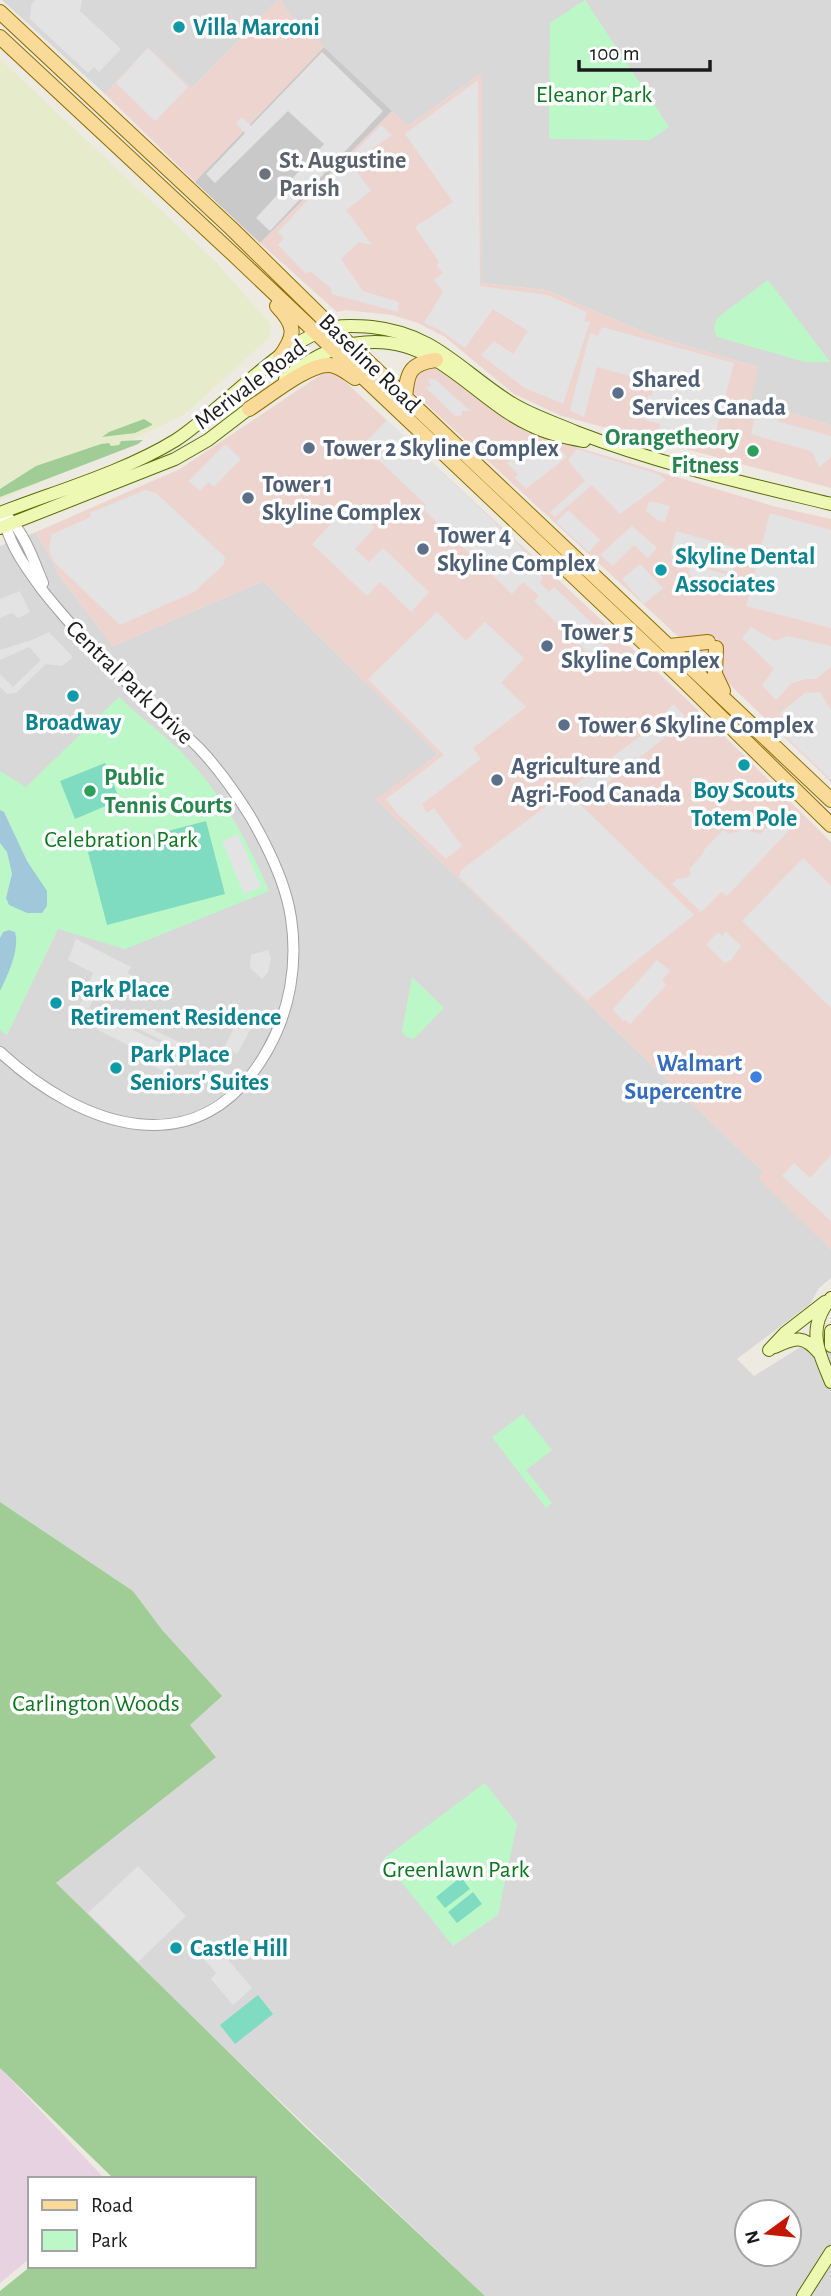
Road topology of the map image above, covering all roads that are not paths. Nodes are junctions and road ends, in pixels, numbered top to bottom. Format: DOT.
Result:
graph roads {
  1 [pos="0,12"];
  2 [pos="0,37"];
  3 [pos="196,195"];
  4 [pos="184,208"];
  5 [pos="249,269"];
  6 [pos="333,328"];
  7 [pos="318,334"];
  8 [pos="348,343"];
  9 [pos="333,348"];
  10 [pos="280,357"];
  11 [pos="436,360"];
  12 [pos="405,398"];
  13 [pos="386,400"];
  14 [pos="249,409"];
  15 [pos="611,445"];
  16 [pos="831,504"];
  17 [pos="521,505"];
  18 [pos="2,512"];
  19 [pos="510,517"];
  20 [pos="6,526"];
  21 [pos="590,581"];
  22 [pos="670,646"];
  23 [pos="692,667"];
  24 [pos="681,678"];
  25 [pos="739,712"];
  26 [pos="831,800"];
  27 [pos="828,816"];
  28 [pos="0,1052"];
  29 [pos="831,1298"];
  30 [pos="831,1331"];
  31 [pos="831,1346"];
  32 [pos="819,1353"];
  33 [pos="831,1382"];
  34 [pos="831,2252"];
  35 [pos="803,2296"];
  1 -- 3 [label="main road, Baseline Road"];
  2 -- 4 [label="main road, Baseline Road"];
  3 -- 4 [label="main road"];
  3 -- 6 [label="main road, Baseline Road"];
  4 -- 5 [label="main road, Baseline Road"];
  5 -- 7 [label="main road, Baseline Road"];
  5 -- 10 [label="main road"];
  6 -- 7 [label="main road, Merivale Road"];
  6 -- 8 [label="main road, Baseline Road"];
  6 -- 15 [label="main road, Merivale Road"];
  7 -- 9 [label="main road, Baseline Road"];
  7 -- 10 [label="main road, Merivale Road"];
  8 -- 9 [label="main road, Merivale Road"];
  8 -- 11 [label="main road, Merivale Road"];
  8 -- 12 [label="main road, Baseline Road"];
  9 -- 13 [label="main road, Baseline Road"];
  9 -- 14 [label="main road, Merivale Road"];
  10 -- 18 [label="main road, Merivale Road"];
  11 -- 12 [label="main road"];
  11 -- 15 [label="main road, Merivale Road"];
  12 -- 17 [label="main road, Baseline Road"];
  13 -- 14 [label="main road"];
  13 -- 19 [label="main road, Baseline Road"];
  14 -- 20 [label="main road, Merivale Road"];
  15 -- 16 [label="main road, Merivale Road"];
  17 -- 19 [label="main road"];
  17 -- 21 [label="main road, Baseline Road"];
  18 -- 20 [label="street, Central Park Drive"];
  19 -- 21 [label="main road, Baseline Road"];
  20 -- 28 [label="street, Central Park Drive"];
  21 -- 22 [label="main road, Baseline Road"];
  21 -- 24 [label="main road, Baseline Road"];
  22 -- 23 [label="main road, Baseline Road"];
  22 -- 25 [label="main road"];
  23 -- 24 [label="main road"];
  23 -- 25 [label="main road, Baseline Road"];
  24 -- 27 [label="main road, Baseline Road"];
  25 -- 26 [label="main road, Baseline Road"];
  29 -- 32 [label="main road"];
  29 -- 32 [label="main road"];
  30 -- 31 [label="main road"];
  32 -- 33 [label="main road"];
  34 -- 35 [label="main road"];
}
